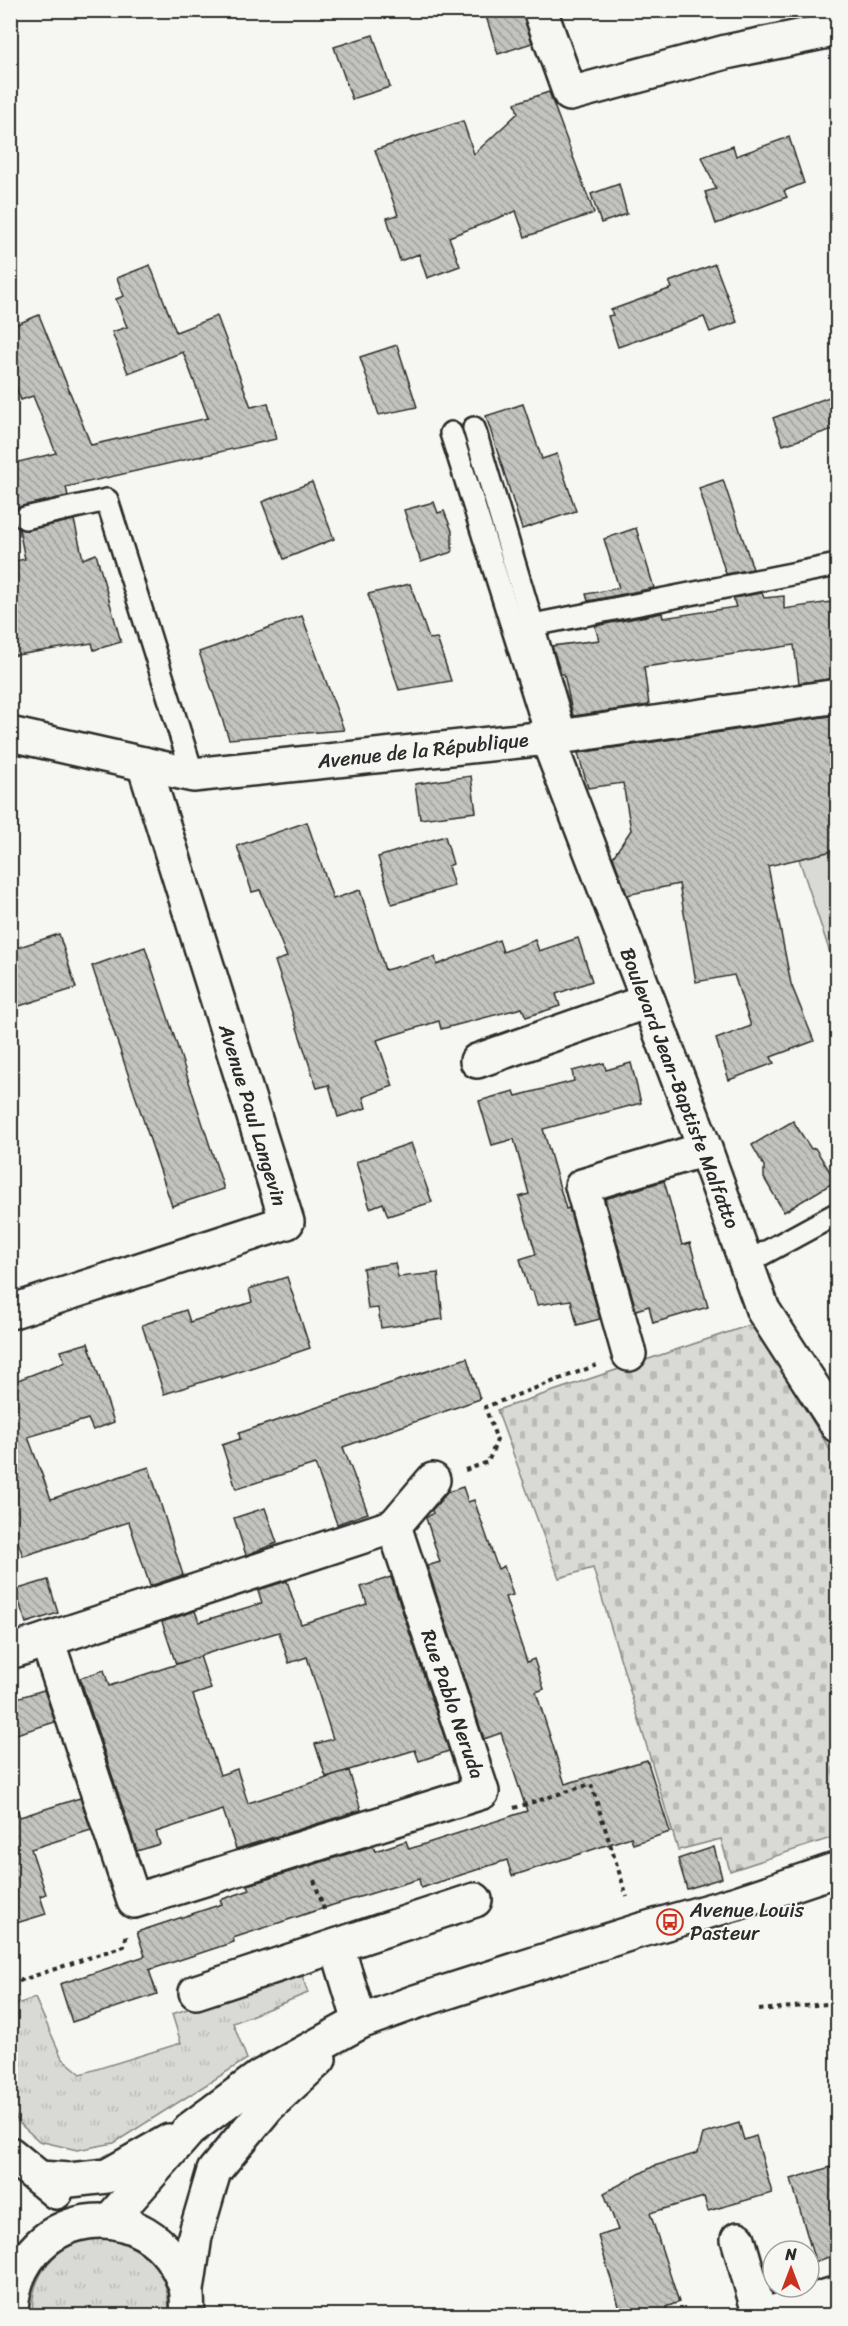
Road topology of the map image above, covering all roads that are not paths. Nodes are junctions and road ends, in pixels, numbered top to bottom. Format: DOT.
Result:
graph roads {
  1 [pos="540,10"];
  2 [pos="837,29"];
  3 [pos="474,428"];
  4 [pos="451,433"];
  5 [pos="25,518"];
  6 [pos="832,566"];
  7 [pos="533,625"];
  8 [pos="837,696"];
  9 [pos="10,734"];
  10 [pos="556,736"];
  11 [pos="144,764"];
  12 [pos="193,775"];
  13 [pos="648,1001"];
  14 [pos="477,1061"];
  15 [pos="705,1149"];
  16 [pos="837,1213"];
  17 [pos="746,1263"];
  18 [pos="10,1312"];
  19 [pos="629,1354"];
  20 [pos="837,1426"];
  21 [pos="433,1480"];
  22 [pos="394,1526"];
  23 [pos="47,1640"];
  24 [pos="10,1652"];
  25 [pos="837,1869"];
  26 [pos="475,1900"];
  27 [pos="337,1946"];
  28 [pos="196,1992"];
  29 [pos="360,2022"];
  30 [pos="190,2129"];
  31 [pos="10,2154"];
  32 [pos="39,2178"];
  33 [pos="100,2220"];
  34 [pos="738,2239"];
  35 [pos="12,2286"];
  36 [pos="837,2293"];
  37 [pos="187,2303"];
  38 [pos="11,2316"];
  39 [pos="761,2316"];
  1 -- 2 [label="street"];
  3 -- 7 [label="lane"];
  4 -- 10 [label="lane"];
  5 -- 12 [label="lane"];
  6 -- 7 [label="lane"];
  7 -- 10 [label="lane"];
  8 -- 10 [label="street, Avenue de la République"];
  9 -- 11 [label="street, Avenue de la République"];
  10 -- 12 [label="street, Avenue de la République"];
  10 -- 13 [label="street, Boulevard Jean-Baptiste Malfatto"];
  11 -- 12 [label="street, Avenue de la République"];
  11 -- 18 [label="street, Avenue Paul Langevin"];
  13 -- 14 [label="street"];
  13 -- 15 [label="street, Boulevard Jean-Baptiste Malfatto"];
  15 -- 17 [label="street, Boulevard Jean-Baptiste Malfatto"];
  15 -- 19 [label="street"];
  16 -- 17 [label="lane"];
  17 -- 20 [label="street, Boulevard Jean-Baptiste Malfatto"];
  21 -- 22 [label="street"];
  22 -- 23 [label="street"];
  22 -- 23 [label="street, Rue Pablo Neruda"];
  23 -- 24 [label="street"];
  25 -- 29 [label="street"];
  26 -- 27 [label="street"];
  27 -- 28 [label="street"];
  27 -- 29 [label="street"];
  29 -- 30 [label="street"];
  29 -- 37 [label="street"];
  30 -- 32 [label="street"];
  30 -- 33 [label="street"];
  31 -- 32 [label="street"];
  32 -- 33 [label="street"];
  33 -- 35 [label="street"];
  33 -- 37 [label="street"];
  34 -- 39 [label="street"];
  35 -- 38 [label="street"];
  36 -- 39 [label="street"];
}
